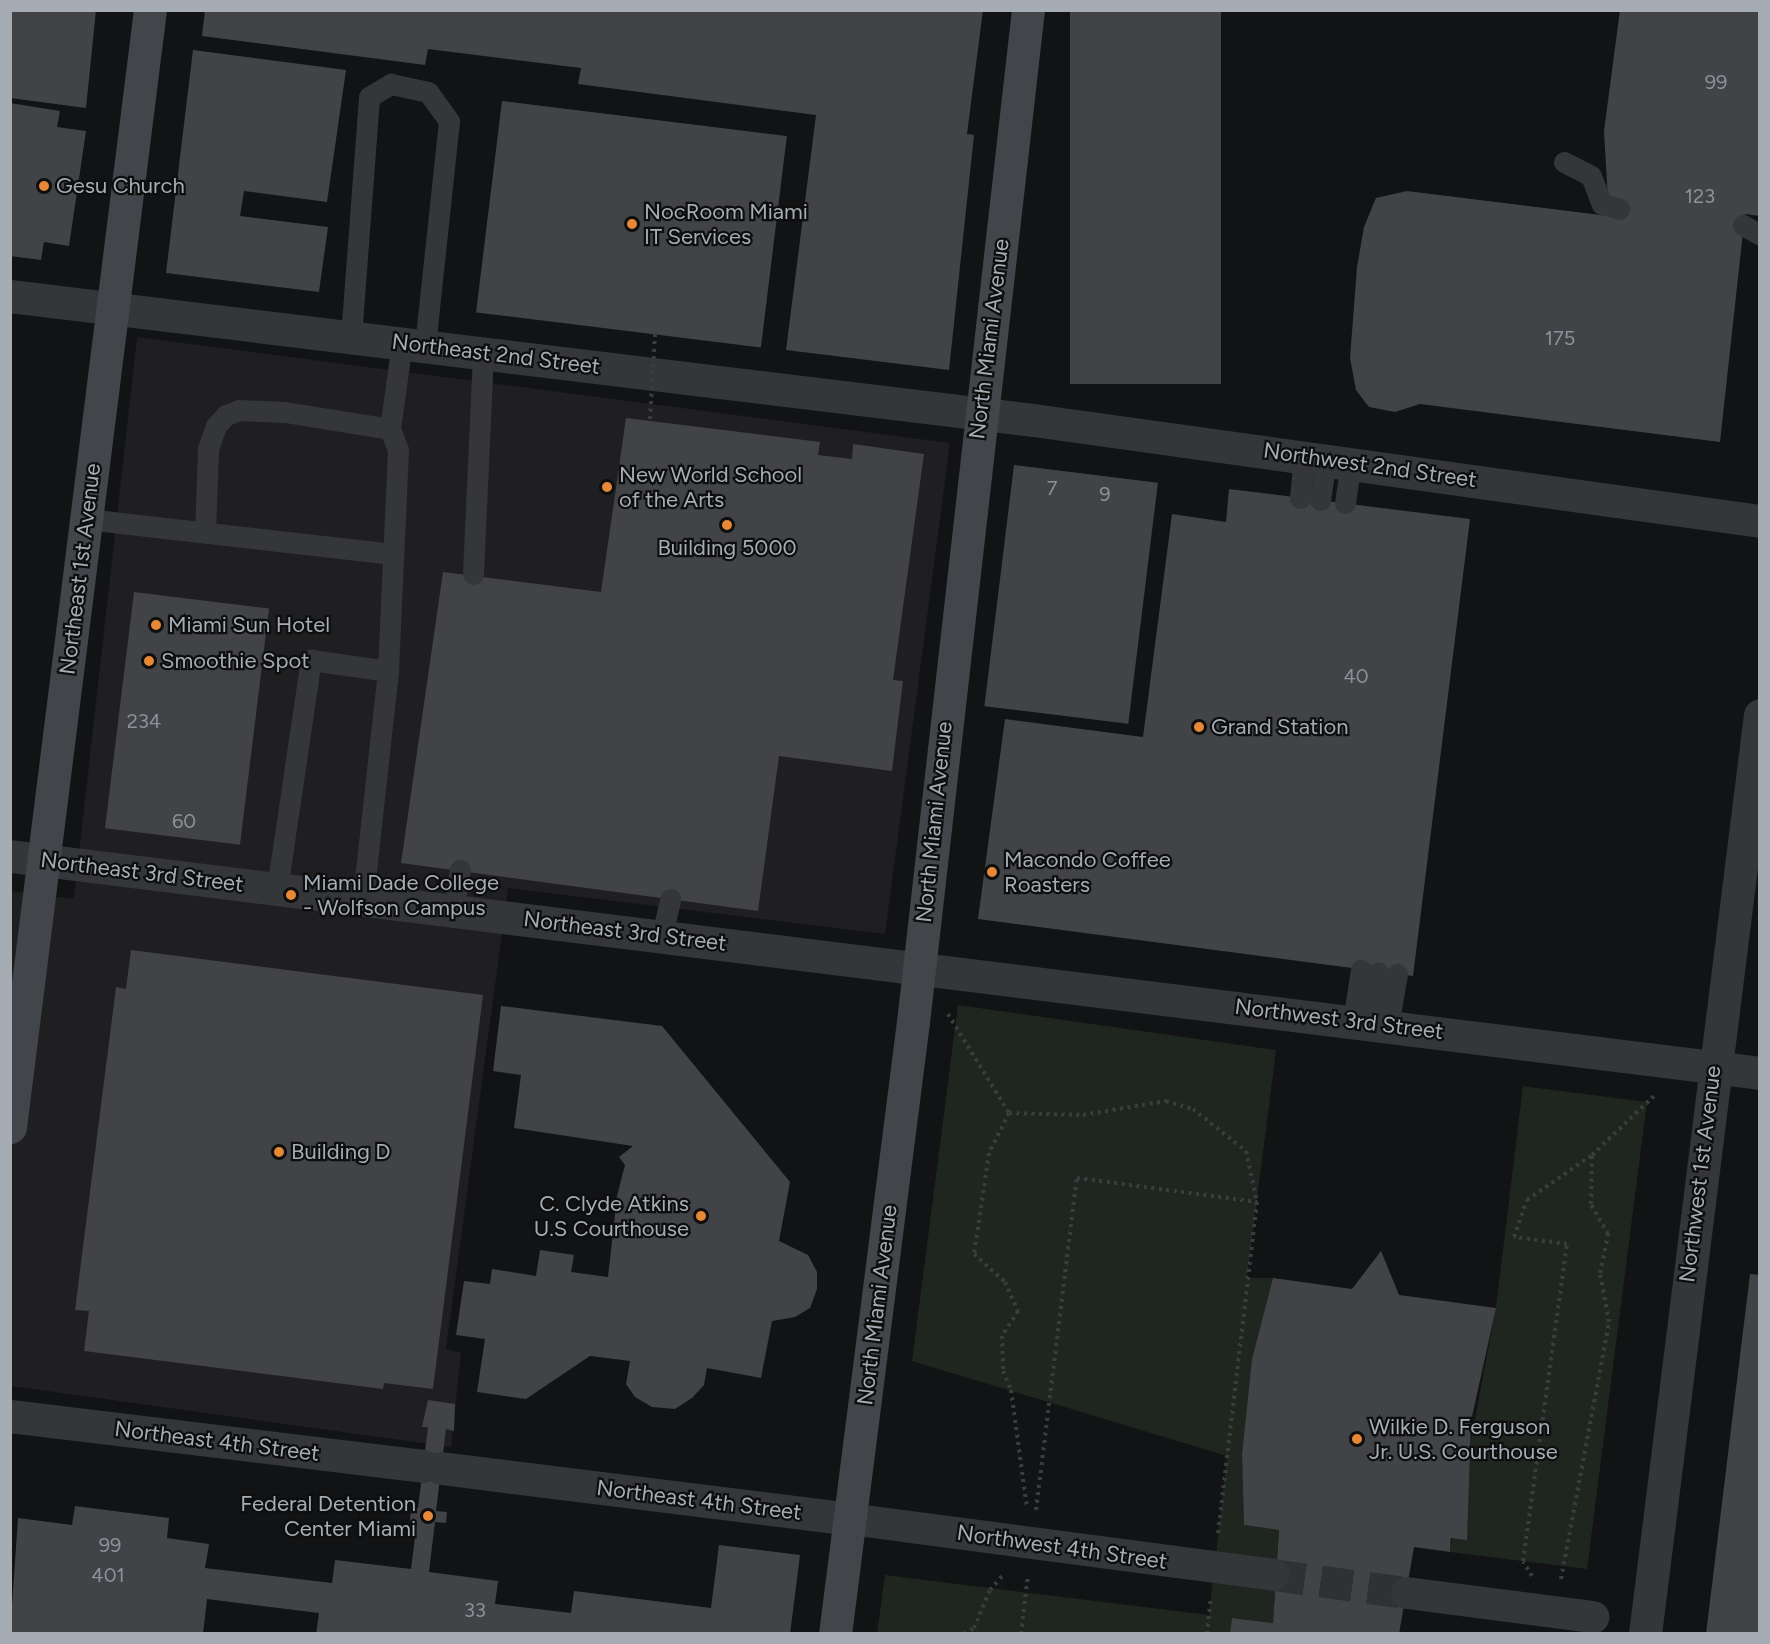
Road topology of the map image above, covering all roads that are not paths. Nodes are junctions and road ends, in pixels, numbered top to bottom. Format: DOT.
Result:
graph roads {
  1 [pos="150,10"];
  2 [pos="1028,10"];
  3 [pos="1564,162"];
  4 [pos="1619,209"];
  5 [pos="10,296"];
  6 [pos="114,308"];
  7 [pos="351,337"];
  8 [pos="413,344"];
  9 [pos="483,352"];
  10 [pos="980,414"];
  11 [pos="390,429"];
  12 [pos="1338,460"];
  13 [pos="1310,499"];
  14 [pos="1345,503"];
  15 [pos="86,519"];
  16 [pos="1760,521"];
  17 [pos="205,532"];
  18 [pos="391,554"];
  19 [pos="473,574"];
  20 [pos="388,671"];
  21 [pos="1760,716"];
  22 [pos="10,856"];
  23 [pos="44,861"];
  24 [pos="460,870"];
  25 [pos="277,889"];
  26 [pos="363,899"];
  27 [pos="670,899"];
  28 [pos="453,910"];
  29 [pos="662,935"];
  30 [pos="918,966"];
  31 [pos="1371,1023"];
  32 [pos="1713,1067"];
  33 [pos="1760,1073"];
  34 [pos="10,1127"];
  35 [pos="10,1416"];
  36 [pos="850,1519"];
  37 [pos="1273,1575"];
  38 [pos="1407,1593"];
  39 [pos="1593,1617"];
  40 [pos="835,1634"];
  41 [pos="1645,1634"];
  1 -- 6 [label="main road, Northeast 1st Avenue"];
  2 -- 10 [label="main road, North Miami Avenue"];
  3 -- 4 [label="lane"];
  5 -- 6 [label="street, Northeast 2nd Street"];
  6 -- 7 [label="street, Northeast 2nd Street"];
  6 -- 15 [label="main road, Northeast 1st Avenue"];
  7 -- 8 [label="street, Northeast 2nd Street"];
  7 -- 8 [label="lane"];
  8 -- 9 [label="street, Northeast 2nd Street"];
  8 -- 11 [label="lane"];
  9 -- 10 [label="street, Northeast 2nd Street"];
  9 -- 19 [label="lane"];
  10 -- 12 [label="street, Northwest 2nd Street"];
  10 -- 30 [label="main road, North Miami Avenue"];
  11 -- 17 [label="lane"];
  11 -- 18 [label="lane"];
  12 -- 13 [label="lane"];
  12 -- 14 [label="lane"];
  12 -- 16 [label="street, Northwest 2nd Street"];
  15 -- 17 [label="lane"];
  15 -- 23 [label="main road, Northeast 1st Avenue"];
  17 -- 18 [label="lane"];
  18 -- 20 [label="lane"];
  20 -- 25 [label="lane"];
  20 -- 26 [label="lane"];
  21 -- 32 [label="street, Northwest 1st Avenue"];
  22 -- 23 [label="street, Northeast 3rd Street"];
  23 -- 25 [label="street, Northeast 3rd Street"];
  23 -- 34 [label="main road, Northeast 1st Avenue"];
  24 -- 28 [label="lane"];
  25 -- 26 [label="street, Northeast 3rd Street"];
  26 -- 28 [label="street, Northeast 3rd Street"];
  27 -- 29 [label="lane"];
  28 -- 29 [label="street, Northeast 3rd Street"];
  29 -- 30 [label="street, Northeast 3rd Street"];
  30 -- 31 [label="street, Northwest 3rd Street"];
  30 -- 36 [label="main road, North Miami Avenue"];
  31 -- 31 [label="lane"];
  31 -- 32 [label="street, Northwest 3rd Street"];
  32 -- 33 [label="street, Northwest 3rd Street"];
  32 -- 41 [label="street, Northwest 1st Avenue"];
  35 -- 36 [label="street, Northeast 4th Street"];
  36 -- 37 [label="street, Northwest 4th Street"];
  36 -- 40 [label="main road, North Miami Avenue"];
  38 -- 39 [label="street"];
}
